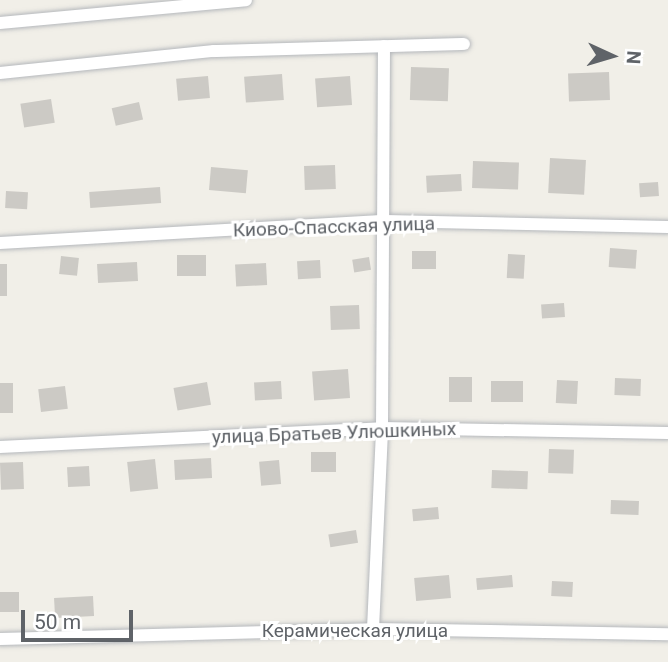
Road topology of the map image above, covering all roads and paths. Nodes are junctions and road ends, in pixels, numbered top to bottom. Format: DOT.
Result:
graph roads {
  1 [pos="246,0"];
  2 [pos="0,23"];
  3 [pos="464,44"];
  4 [pos="384,46"];
  5 [pos="0,73"];
  6 [pos="385,221"];
  7 [pos="668,228"];
  8 [pos="0,243"];
  9 [pos="382,428"];
  10 [pos="668,433"];
  11 [pos="0,447"];
  12 [pos="373,629"];
  13 [pos="668,634"];
  14 [pos="0,639"];
  1 -- 2 [label="street"];
  3 -- 4 [label="street"];
  4 -- 5 [label="street"];
  4 -- 6 [label="street"];
  6 -- 7 [label="street, Киово-Спасская улица"];
  6 -- 8 [label="street, Киово-Спасская улица"];
  6 -- 9 [label="street"];
  9 -- 10 [label="street, улица Братьев Улюшкиных"];
  9 -- 11 [label="street, улица Братьев Улюшкиных"];
  9 -- 12 [label="street"];
  12 -- 13 [label="street, Керамическая улица"];
  12 -- 14 [label="street, Керамическая улица"];
}
